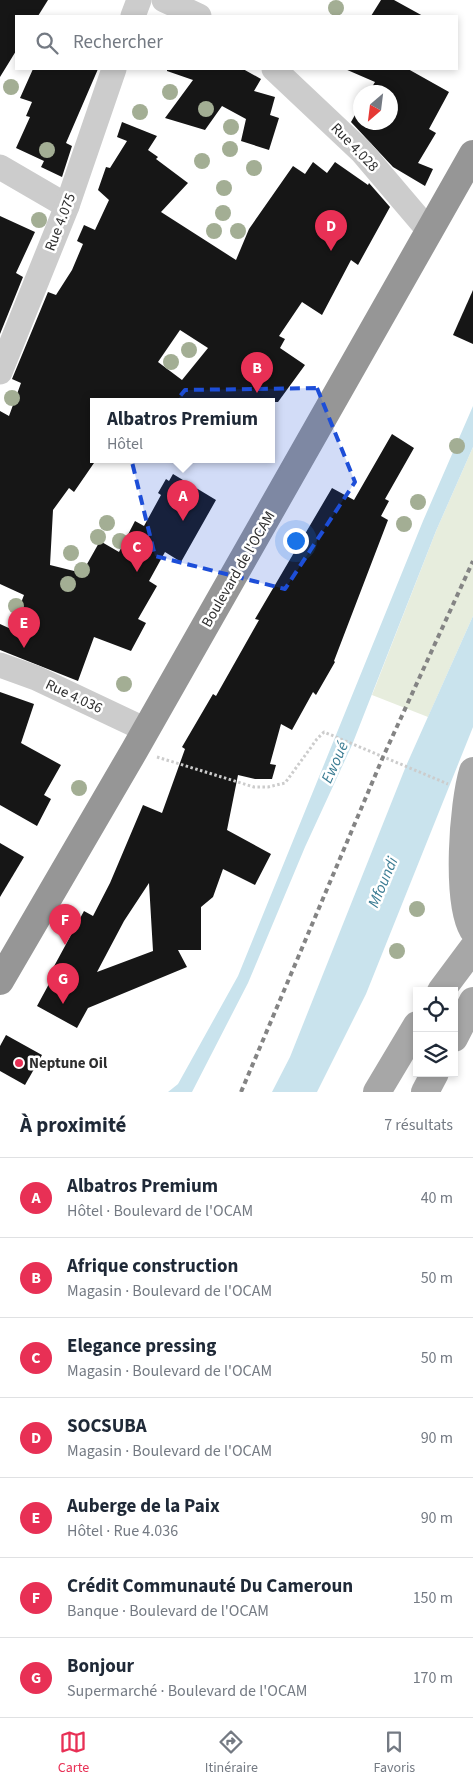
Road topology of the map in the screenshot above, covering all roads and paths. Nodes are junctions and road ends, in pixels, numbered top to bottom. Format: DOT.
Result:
graph roads {
  1 [pos="139,0"];
  2 [pos="164,0"];
  3 [pos="133,15"];
  4 [pos="197,15"];
  5 [pos="114,70"];
  6 [pos="275,70"];
  7 [pos="473,154"];
  8 [pos="0,167"];
  9 [pos="67,206"];
  10 [pos="430,232"];
  11 [pos="0,372"];
  12 [pos="0,665"];
  13 [pos="140,740"];
  14 [pos="473,771"];
  15 [pos="449,784"];
  16 [pos="473,930"];
  17 [pos="470,952"];
  18 [pos="0,981"];
  19 [pos="444,987"];
  20 [pos="473,1001"];
  21 [pos="413,1032"];
  22 [pos="457,1032"];
  23 [pos="433,1077"];
  24 [pos="377,1092"];
  25 [pos="425,1092"];
  1 -- 3 [label="street"];
  2 -- 4 [label="street"];
  5 -- 9 [label="street, Rue 4.075"];
  6 -- 10 [label="street, Rue 4.028"];
  7 -- 10 [label="highway, Boulevard de l'OCAM"];
  8 -- 9 [label="street"];
  9 -- 11 [label="street, Rue 4.075"];
  10 -- 13 [label="highway, Boulevard de l'OCAM"];
  12 -- 13 [label="street, Rue 4.036"];
  13 -- 15 [label="path"];
  13 -- 18 [label="highway, Boulevard de l'OCAM"];
  14 -- 16 [label="main road"];
  17 -- 19 [label="main road"];
  20 -- 22 [label="main road"];
  21 -- 24 [label="main road"];
  23 -- 25 [label="main road"];
}
